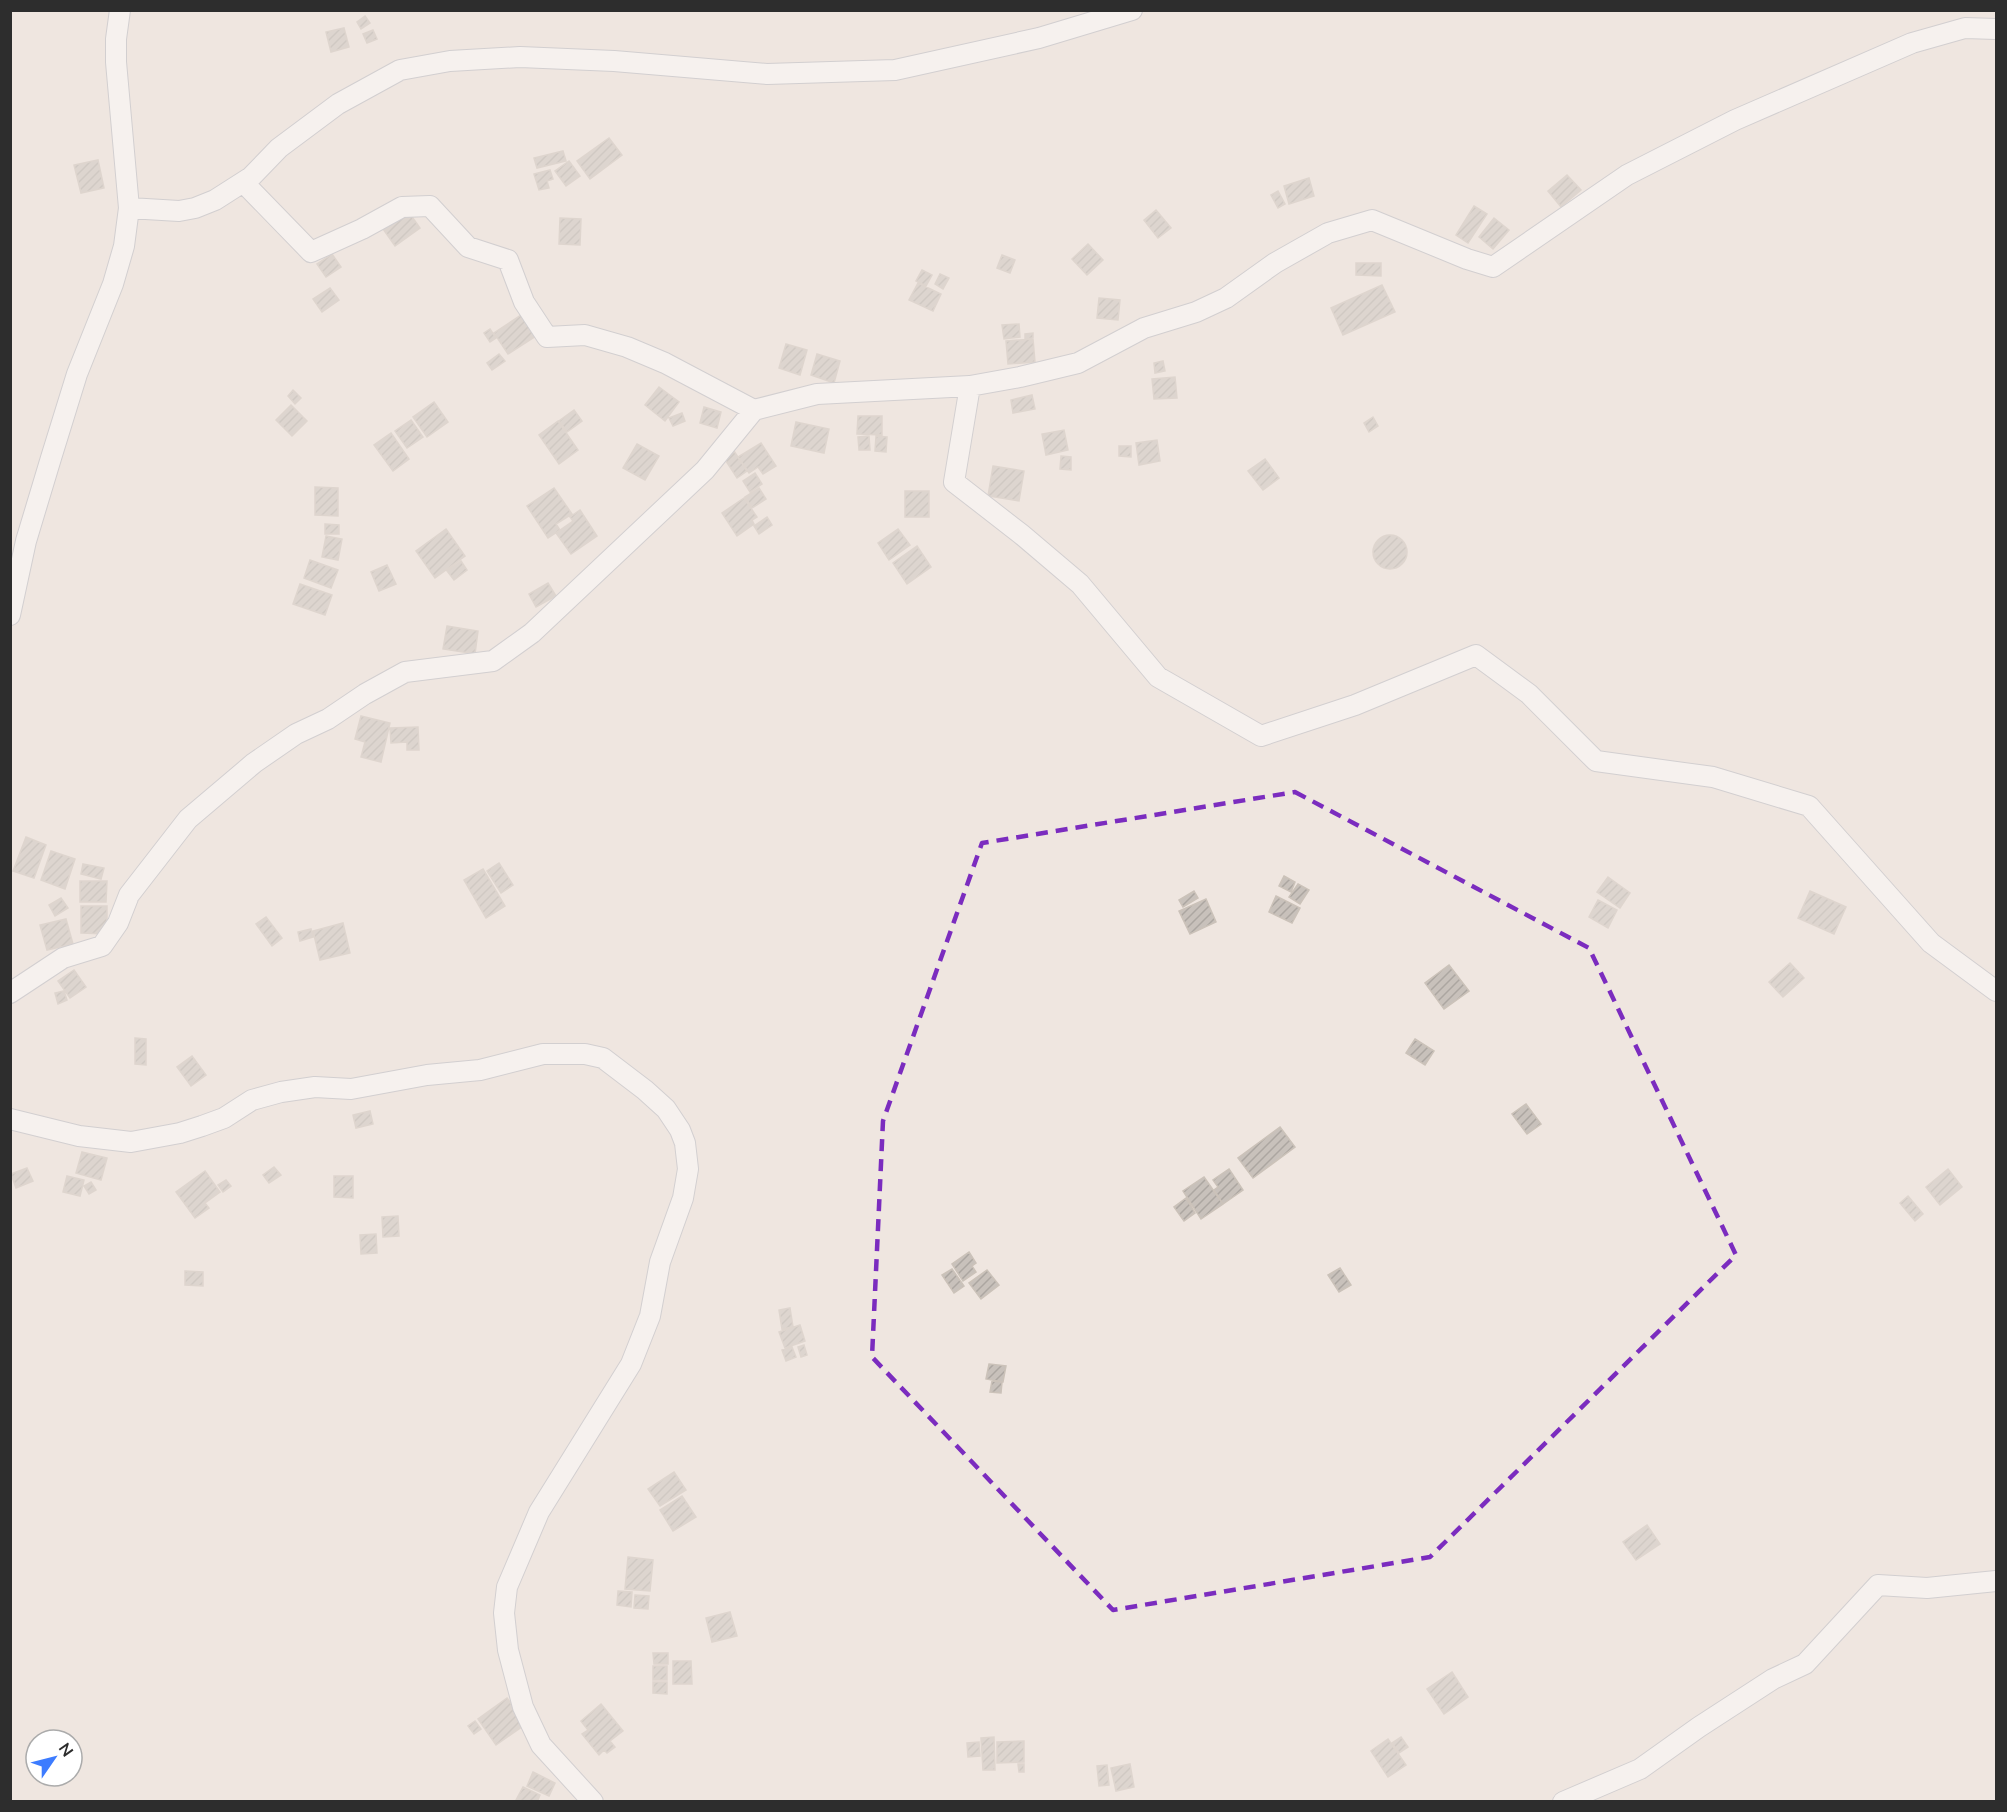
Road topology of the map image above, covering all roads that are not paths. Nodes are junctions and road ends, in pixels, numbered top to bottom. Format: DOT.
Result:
graph roads {
  1 [pos="120,10"];
  2 [pos="1132,10"];
  3 [pos="1996,29"];
  4 [pos="243,183"];
  5 [pos="129,208"];
  6 [pos="970,386"];
  7 [pos="754,411"];
  8 [pos="10,615"];
  9 [pos="1996,991"];
  10 [pos="10,993"];
  11 [pos="10,1119"];
  12 [pos="1996,1581"];
  13 [pos="1579,1797"];
  14 [pos="593,1802"];
  15 [pos="1563,1802"];
  1 -- 5 [label="street"];
  2 -- 4 [label="street"];
  3 -- 6 [label="street"];
  4 -- 5 [label="street"];
  4 -- 7 [label="street"];
  5 -- 8 [label="street"];
  6 -- 7 [label="street"];
  6 -- 9 [label="street"];
  7 -- 10 [label="street"];
  11 -- 14 [label="street"];
  12 -- 13 [label="street"];
  13 -- 15 [label="street"];
}
